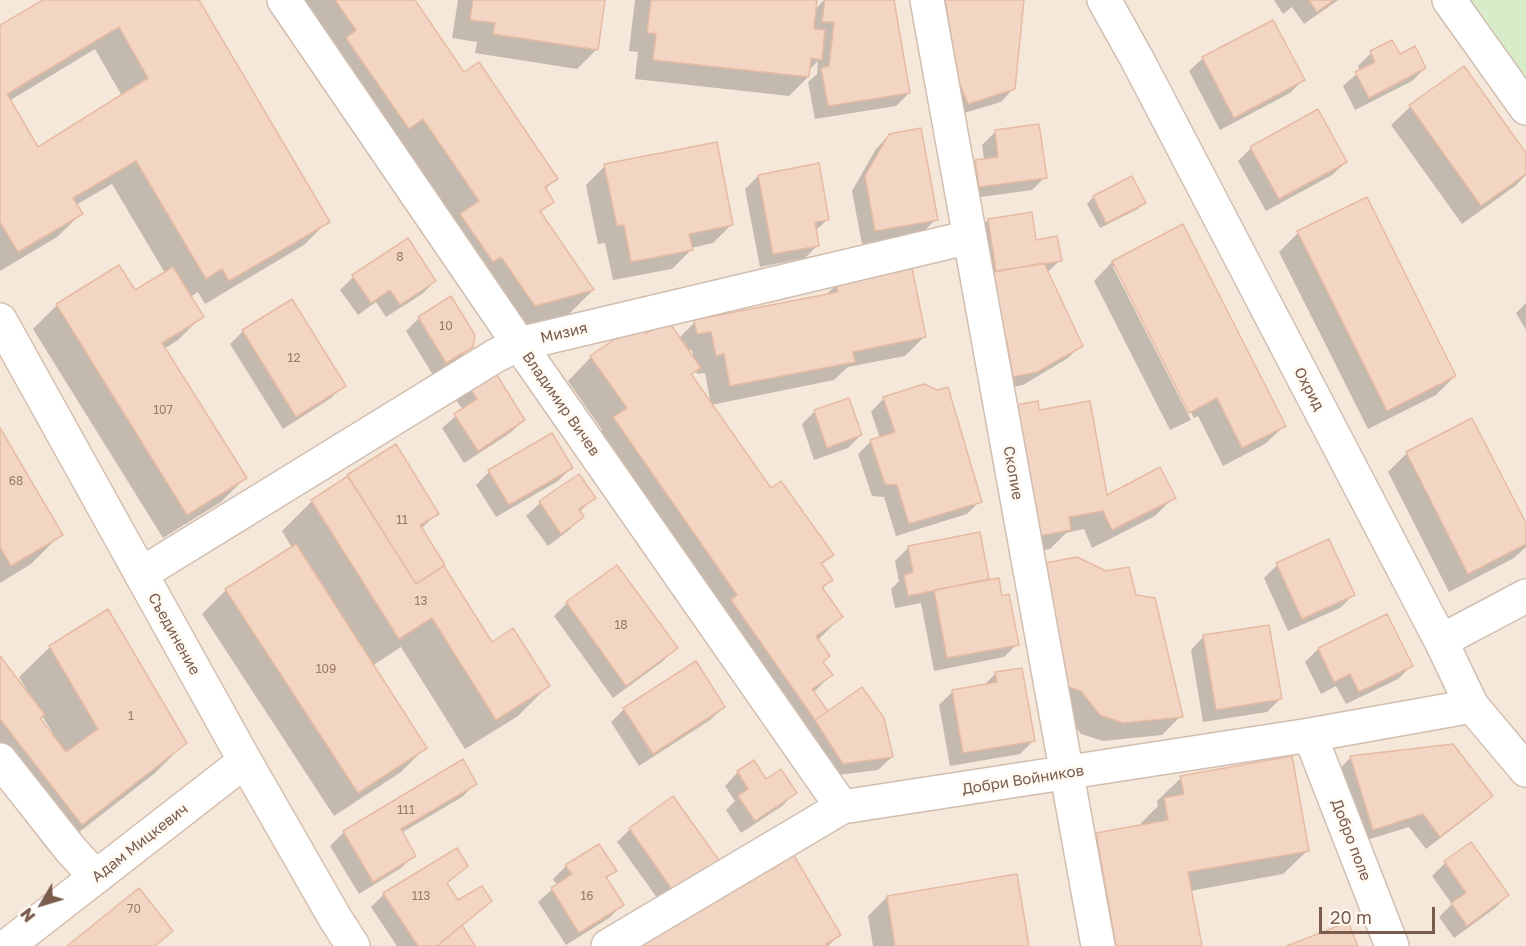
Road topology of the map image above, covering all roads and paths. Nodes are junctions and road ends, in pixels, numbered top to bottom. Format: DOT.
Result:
graph roads {
  1 [pos="284,0"];
  2 [pos="927,0"];
  3 [pos="1104,0"];
  4 [pos="1449,0"];
  5 [pos="1526,108"];
  6 [pos="970,237"];
  7 [pos="0,320"];
  8 [pos="519,344"];
  9 [pos="141,574"];
  10 [pos="1526,596"];
  11 [pos="1441,641"];
  12 [pos="1472,706"];
  13 [pos="1310,735"];
  14 [pos="0,760"];
  15 [pos="245,761"];
  16 [pos="1526,770"];
  17 [pos="1068,773"];
  18 [pos="842,807"];
  19 [pos="96,877"];
  20 [pos="7,946"];
  21 [pos="353,946"];
  22 [pos="608,946"];
  23 [pos="1098,946"];
  24 [pos="1392,946"];
  1 -- 8 [label="street, Владимир Вичев"];
  2 -- 6 [label="street, Скопие"];
  3 -- 11 [label="street, Охрид"];
  4 -- 5 [label="street"];
  6 -- 8 [label="street, Мизия"];
  6 -- 17 [label="street, Скопие"];
  7 -- 9 [label="street, Съединение"];
  8 -- 9 [label="street, Мизия"];
  8 -- 18 [label="street, Владимир Вичев"];
  9 -- 15 [label="street, Съединение"];
  10 -- 11 [label="street"];
  11 -- 12 [label="street, Охрид"];
  12 -- 13 [label="street, Добри Войников"];
  12 -- 16 [label="street, Охрид"];
  13 -- 17 [label="street, Добри Войников"];
  13 -- 24 [label="street, Добро поле"];
  14 -- 19 [label="street"];
  15 -- 19 [label="street, Адам Мицкевич"];
  15 -- 21 [label="street, Съединение"];
  17 -- 18 [label="street, Добри Войников"];
  17 -- 23 [label="street, Скопие"];
  18 -- 22 [label="street, Добри Войников"];
  19 -- 20 [label="street, Адам Мицкевич"];
}
